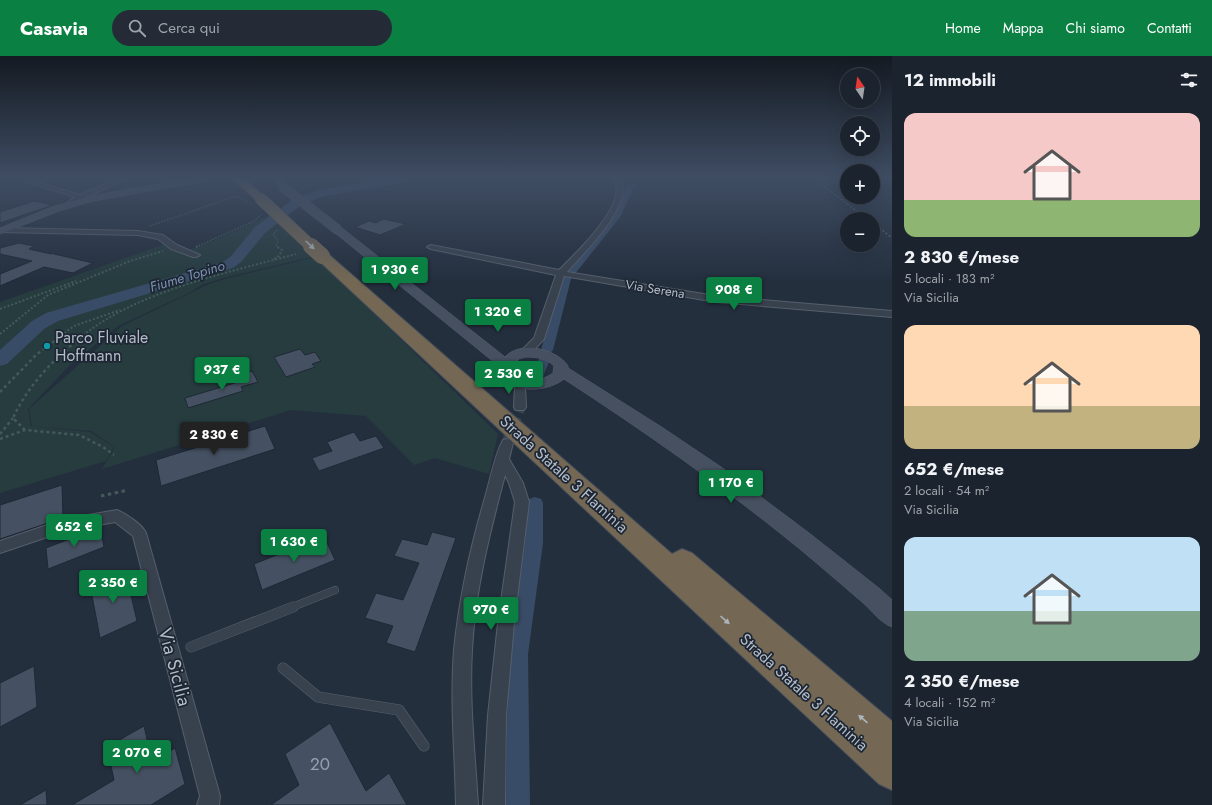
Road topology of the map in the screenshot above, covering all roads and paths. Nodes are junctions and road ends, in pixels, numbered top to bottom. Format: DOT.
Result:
graph roads {
  1 [pos="50,212"];
  2 [pos="189,212"];
  3 [pos="284,212"];
  4 [pos="314,212"];
  5 [pos="612,212"];
  6 [pos="264,213"];
  7 [pos="280,228"];
  8 [pos="2,231"];
  9 [pos="130,232"];
  10 [pos="431,247"];
  11 [pos="176,248"];
  12 [pos="323,249"];
  13 [pos="296,254"];
  14 [pos="196,255"];
  15 [pos="270,261"];
  16 [pos="562,273"];
  17 [pos="90,277"];
  18 [pos="125,308"];
  19 [pos="0,309"];
  20 [pos="892,314"];
  21 [pos="467,333"];
  22 [pos="0,334"];
  23 [pos="539,339"];
  24 [pos="523,353"];
  25 [pos="546,355"];
  26 [pos="562,371"];
  27 [pos="511,374"];
  28 [pos="541,384"];
  29 [pos="0,392"];
  30 [pos="602,396"];
  31 [pos="13,418"];
  32 [pos="25,430"];
  33 [pos="0,434"];
  34 [pos="0,440"];
  35 [pos="114,455"];
  36 [pos="128,490"];
  37 [pos="101,496"];
  38 [pos="0,547"];
  39 [pos="335,590"];
  40 [pos="872,596"];
  41 [pos="892,608"];
  42 [pos="892,616"];
  43 [pos="191,647"];
  44 [pos="283,668"];
  45 [pos="892,744"];
  46 [pos="424,746"];
  47 [pos="892,771"];
  48 [pos="208,805"];
  49 [pos="467,805"];
  50 [pos="494,805"];
  1 -- 8 [label="main road"];
  2 -- 9 [label="path"];
  3 -- 12 [label="highway, Strada Statale 3 Flaminia, bridge"];
  4 -- 21 [label="main road, bridge"];
  5 -- 16 [label="street"];
  6 -- 11 [label="path"];
  7 -- 15 [label="path"];
  8 -- 9 [label="street"];
  9 -- 11 [label="street"];
  10 -- 16 [label="street, Via Serena"];
  11 -- 14 [label="street"];
  11 -- 17 [label="path"];
  45 -- 12 [label="highway, Strada Statale 3 Flaminia, one-way"];
  12 -- 47 [label="highway, Strada Statale 3 Flaminia, one-way"];
  13 -- 15 [label="path"];
  15 -- 18 [label="path"];
  16 -- 20 [label="street, Via Serena"];
  16 -- 23 [label="street"];
  17 -- 19 [label="path"];
  17 -- 22 [label="path"];
  18 -- 29 [label="path"];
  18 -- 31 [label="path"];
  21 -- 24 [label="main road"];
  21 -- 27 [label="main road"];
  23 -- 24 [label="street"];
  23 -- 25 [label="street"];
  24 -- 25 [label="main road"];
  24 -- 27 [label="main road"];
  25 -- 26 [label="main road"];
  26 -- 28 [label="main road"];
  26 -- 30 [label="main road"];
  27 -- 28 [label="main road"];
  27 -- 28 [label="street"];
  28 -- 30 [label="main road"];
  30 -- 40 [label="main road"];
  31 -- 32 [label="path"];
  31 -- 33 [label="path"];
  32 -- 34 [label="path"];
  32 -- 35 [label="path"];
  36 -- 37 [label="path"];
  38 -- 48 [label="street, Via Sicilia"];
  39 -- 43 [label="lane"];
  40 -- 41 [label="main road"];
  40 -- 42 [label="main road"];
  44 -- 46 [label="lane"];
  49 -- 50 [label="street"];
}
